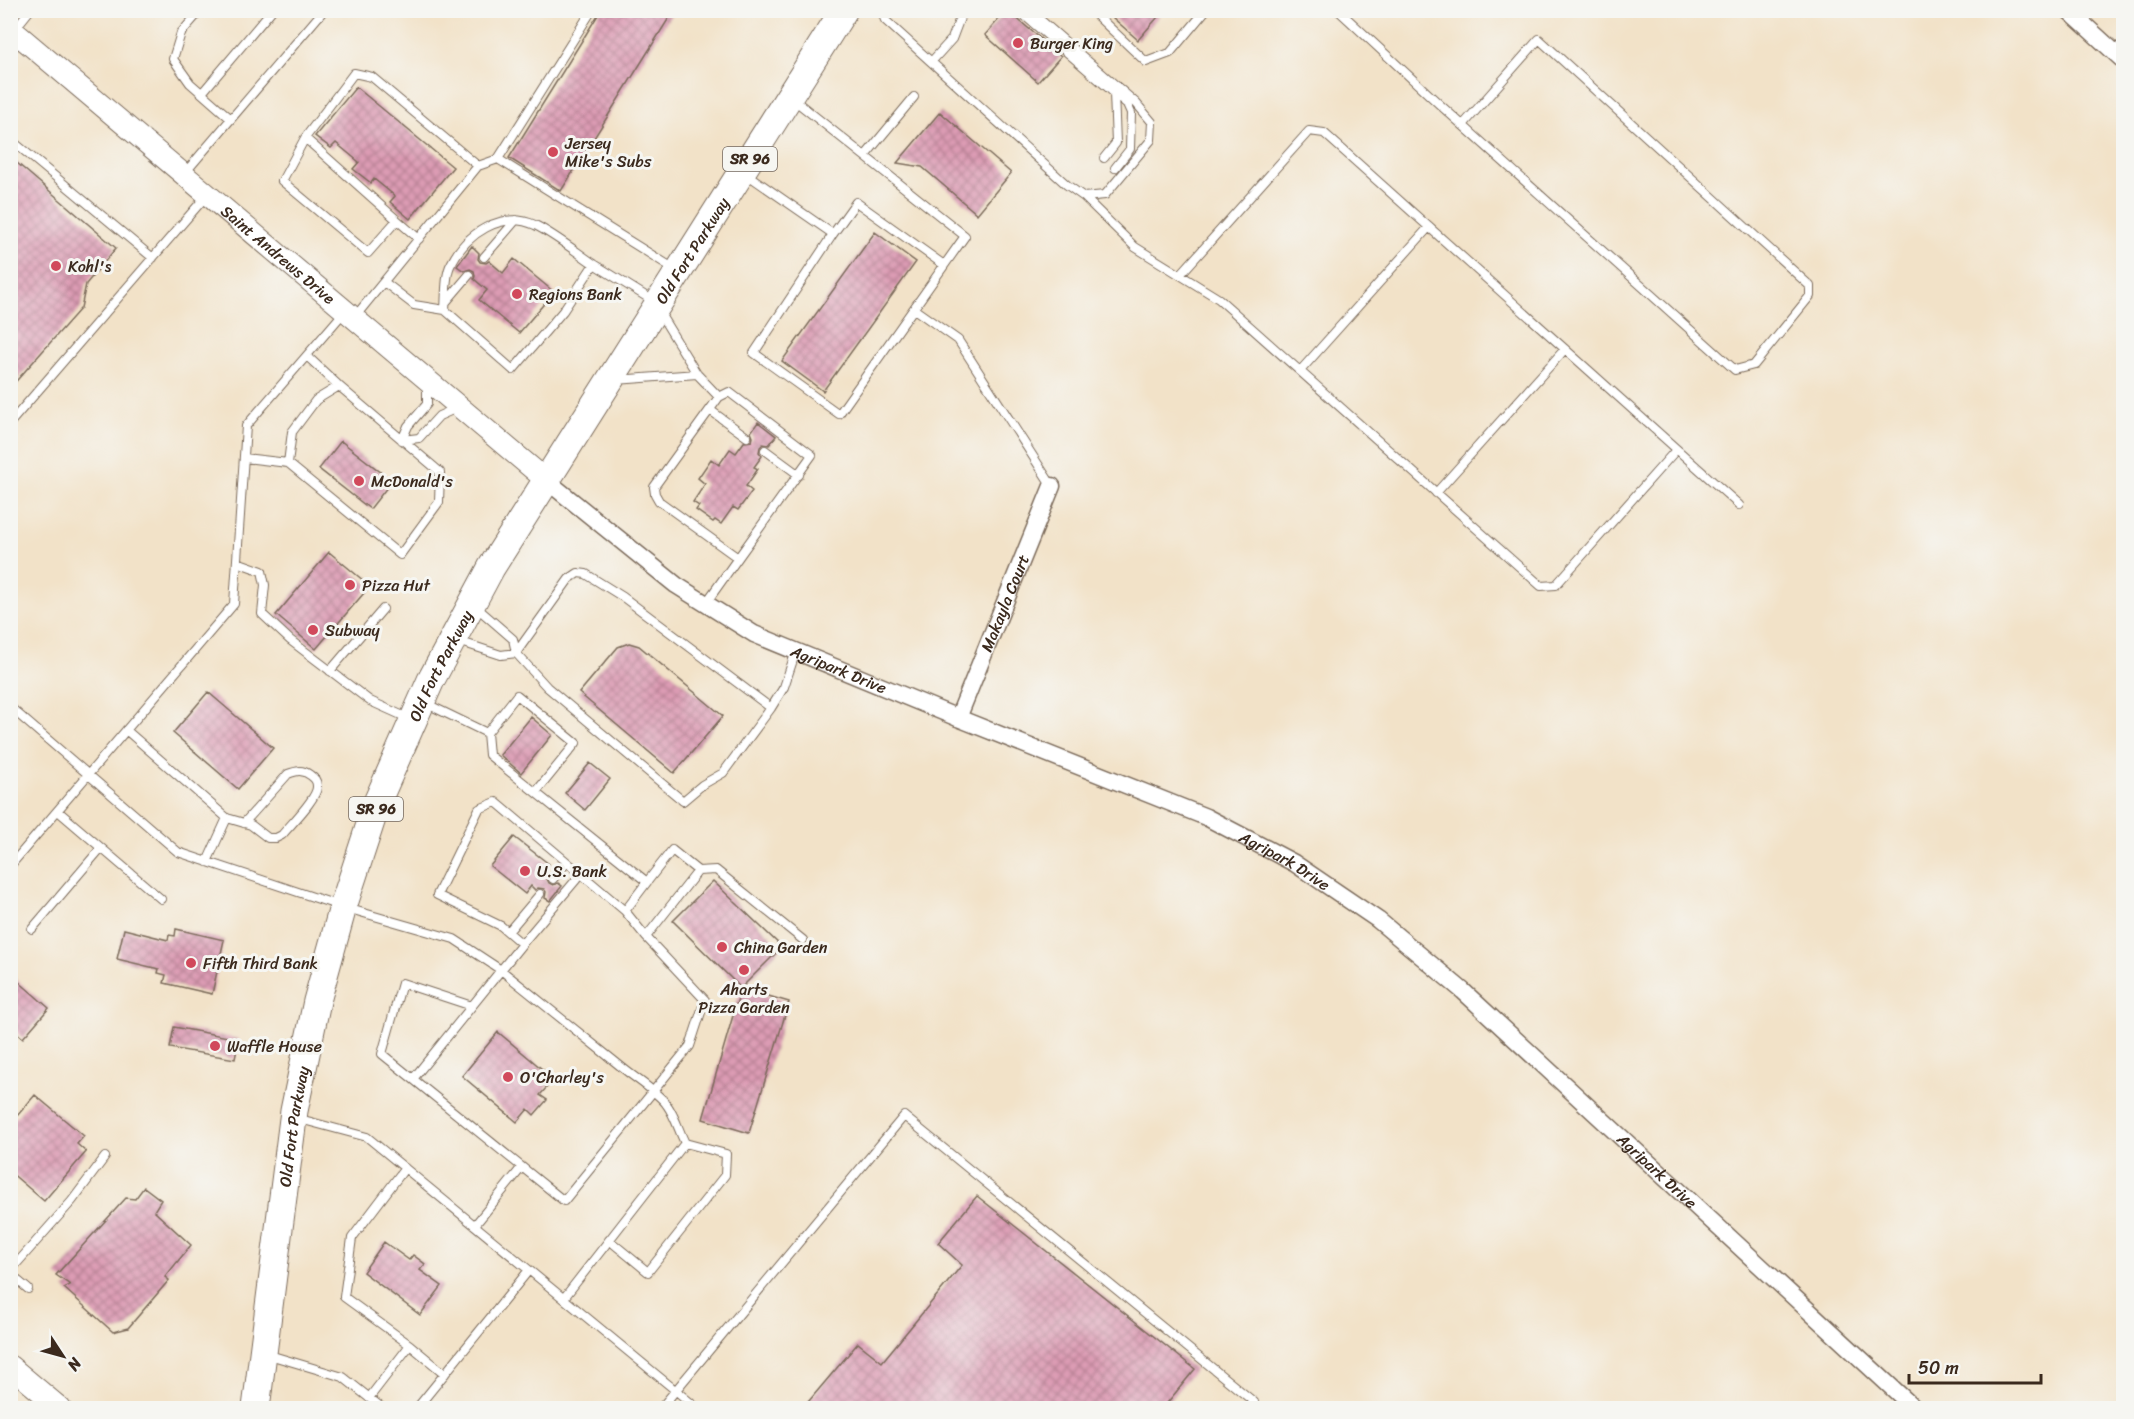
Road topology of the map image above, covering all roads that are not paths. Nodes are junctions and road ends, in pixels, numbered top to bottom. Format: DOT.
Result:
graph roads {
  1 [pos="30,10"];
  2 [pos="201,10"];
  3 [pos="272,10"];
  4 [pos="324,10"];
  5 [pos="592,10"];
  6 [pos="844,10"];
  7 [pos="881,10"];
  8 [pos="963,10"];
  9 [pos="1018,10"];
  10 [pos="1029,10"];
  11 [pos="1091,10"];
  12 [pos="1206,10"];
  13 [pos="1338,10"];
  14 [pos="2068,10"];
  15 [pos="14,37"];
  16 [pos="932,61"];
  17 [pos="2124,62"];
  18 [pos="202,93"];
  19 [pos="1114,93"];
  20 [pos="789,96"];
  21 [pos="914,97"];
  22 [pos="231,119"];
  23 [pos="1463,124"];
  24 [pos="305,138"];
  25 [pos="10,139"];
  26 [pos="865,156"];
  27 [pos="1104,158"];
  28 [pos="498,159"];
  29 [pos="478,166"];
  30 [pos="1115,168"];
  31 [pos="742,171"];
  32 [pos="184,174"];
  33 [pos="207,194"];
  34 [pos="1084,197"];
  35 [pos="397,220"];
  36 [pos="516,220"];
  37 [pos="1429,227"];
  38 [pos="833,234"];
  39 [pos="419,239"];
  40 [pos="484,257"];
  41 [pos="153,258"];
  42 [pos="594,264"];
  43 [pos="944,265"];
  44 [pos="678,271"];
  45 [pos="469,275"];
  46 [pos="1180,275"];
  47 [pos="384,282"];
  48 [pos="657,305"];
  49 [pos="445,306"];
  50 [pos="914,309"];
  51 [pos="350,315"];
  52 [pos="1565,349"];
  53 [pos="307,356"];
  54 [pos="1300,371"];
  55 [pos="697,374"];
  56 [pos="427,380"];
  57 [pos="609,380"];
  58 [pos="339,386"];
  59 [pos="719,398"];
  60 [pos="459,407"];
  61 [pos="710,410"];
  62 [pos="10,423"];
  63 [pos="747,437"];
  64 [pos="402,440"];
  65 [pos="765,450"];
  66 [pos="1676,450"];
  67 [pos="244,458"];
  68 [pos="288,463"];
  69 [pos="799,475"];
  70 [pos="546,480"];
  71 [pos="1052,486"];
  72 [pos="1436,493"];
  73 [pos="1739,505"];
  74 [pos="738,558"];
  75 [pos="237,562"];
  76 [pos="706,603"];
  77 [pos="472,604"];
  78 [pos="383,609"];
  79 [pos="453,639"];
  80 [pos="796,651"];
  81 [pos="516,653"];
  82 [pos="330,671"];
  83 [pos="10,707"];
  84 [pos="771,708"];
  85 [pos="417,711"];
  86 [pos="958,718"];
  87 [pos="126,730"];
  88 [pos="487,733"];
  89 [pos="89,774"];
  90 [pos="536,792"];
  91 [pos="58,811"];
  92 [pos="227,818"];
  93 [pos="244,823"];
  94 [pos="101,848"];
  95 [pos="207,861"];
  96 [pos="567,862"];
  97 [pos="10,866"];
  98 [pos="698,871"];
  99 [pos="581,874"];
  100 [pos="553,879"];
  101 [pos="647,882"];
  102 [pos="540,894"];
  103 [pos="161,899"];
  104 [pos="343,907"];
  105 [pos="625,911"];
  106 [pos="32,929"];
  107 [pos="508,932"];
  108 [pos="646,937"];
  109 [pos="803,940"];
  110 [pos="522,944"];
  111 [pos="501,970"];
  112 [pos="472,1006"];
  113 [pos="413,1079"];
  114 [pos="652,1092"];
  115 [pos="293,1117"];
  116 [pos="685,1143"];
  117 [pos="105,1157"];
  118 [pos="522,1167"];
  119 [pos="405,1168"];
  120 [pos="475,1225"];
  121 [pos="609,1240"];
  122 [pos="529,1270"];
  123 [pos="10,1273"];
  124 [pos="28,1289"];
  125 [pos="564,1298"];
  126 [pos="410,1345"];
  127 [pos="263,1353"];
  128 [pos="10,1366"];
  129 [pos="445,1374"];
  130 [pos="676,1391"];
  131 [pos="369,1398"];
  132 [pos="253,1406"];
  133 [pos="60,1408"];
  134 [pos="382,1408"];
  135 [pos="417,1408"];
  136 [pos="661,1408"];
  137 [pos="698,1408"];
  138 [pos="1249,1408"];
  139 [pos="1914,1408"];
  1 -- 15 [label="lane"];
  2 -- 18 [label="lane"];
  3 -- 18 [label="lane"];
  4 -- 22 [label="lane"];
  5 -- 28 [label="lane"];
  6 -- 20 [label="main road, Old Fort Parkway / SR 96"];
  7 -- 16 [label="lane"];
  8 -- 16 [label="lane"];
  9 -- 19 [label="lane"];
  10 -- 34 [label="lane"];
  11 -- 12 [label="lane"];
  13 -- 23 [label="lane"];
  14 -- 17 [label="street"];
  15 -- 32 [label="street, Saint Andrews Drive"];
  16 -- 34 [label="lane"];
  18 -- 22 [label="lane"];
  19 -- 27 [label="lane"];
  19 -- 30 [label="lane"];
  20 -- 26 [label="lane"];
  20 -- 31 [label="main road, Old Fort Parkway / SR 96"];
  21 -- 26 [label="lane"];
  22 -- 32 [label="lane"];
  23 -- 23 [label="lane"];
  24 -- 29 [label="lane"];
  24 -- 35 [label="lane"];
  24 -- 35 [label="lane"];
  25 -- 41 [label="lane"];
  26 -- 43 [label="lane"];
  28 -- 29 [label="lane"];
  28 -- 44 [label="lane"];
  29 -- 39 [label="lane"];
  31 -- 38 [label="lane"];
  31 -- 44 [label="main road, Old Fort Parkway / SR 96"];
  32 -- 33 [label="street, Saint Andrews Drive"];
  33 -- 41 [label="lane"];
  33 -- 51 [label="street, Saint Andrews Drive"];
  34 -- 46 [label="lane"];
  35 -- 39 [label="lane"];
  36 -- 40 [label="lane"];
  36 -- 42 [label="lane"];
  36 -- 49 [label="lane"];
  37 -- 46 [label="lane"];
  37 -- 52 [label="lane"];
  37 -- 54 [label="lane"];
  38 -- 43 [label="lane"];
  38 -- 50 [label="lane"];
  39 -- 47 [label="lane"];
  41 -- 62 [label="lane"];
  42 -- 48 [label="lane"];
  42 -- 49 [label="lane"];
  43 -- 50 [label="lane"];
  44 -- 48 [label="main road, Old Fort Parkway / SR 96"];
  45 -- 49 [label="lane"];
  46 -- 54 [label="lane"];
  47 -- 49 [label="lane"];
  47 -- 51 [label="lane"];
  48 -- 55 [label="lane"];
  48 -- 57 [label="main road, Old Fort Parkway / SR 96"];
  50 -- 71 [label="lane"];
  51 -- 53 [label="lane"];
  51 -- 56 [label="street, Saint Andrews Drive"];
  52 -- 66 [label="lane"];
  52 -- 72 [label="lane"];
  53 -- 58 [label="lane"];
  53 -- 67 [label="lane"];
  54 -- 72 [label="lane"];
  55 -- 57 [label="lane"];
  55 -- 59 [label="lane"];
  56 -- 60 [label="street, Saint Andrews Drive"];
  56 -- 64 [label="lane"];
  57 -- 70 [label="main road, Old Fort Parkway / SR 96"];
  58 -- 64 [label="lane"];
  58 -- 68 [label="lane"];
  59 -- 61 [label="lane"];
  59 -- 69 [label="lane"];
  60 -- 64 [label="lane"];
  60 -- 70 [label="street, Saint Andrews Drive"];
  61 -- 63 [label="lane"];
  61 -- 74 [label="lane"];
  64 -- 68 [label="lane"];
  65 -- 69 [label="lane"];
  66 -- 72 [label="lane"];
  66 -- 73 [label="lane"];
  67 -- 68 [label="lane"];
  67 -- 75 [label="lane"];
  69 -- 74 [label="lane"];
  70 -- 76 [label="street, Agripark Drive"];
  70 -- 77 [label="main road, Old Fort Parkway / SR 96"];
  71 -- 86 [label="street, Makayla Court"];
  74 -- 76 [label="lane"];
  75 -- 82 [label="lane"];
  75 -- 87 [label="lane"];
  76 -- 80 [label="street, Agripark Drive"];
  77 -- 79 [label="main road, Old Fort Parkway / SR 96"];
  77 -- 81 [label="lane"];
  78 -- 82 [label="lane"];
  79 -- 81 [label="lane"];
  79 -- 85 [label="main road, Old Fort Parkway / SR 96"];
  80 -- 84 [label="lane"];
  80 -- 86 [label="street, Agripark Drive"];
  81 -- 84 [label="lane"];
  81 -- 84 [label="lane"];
  82 -- 85 [label="lane"];
  83 -- 89 [label="lane"];
  85 -- 88 [label="lane"];
  85 -- 104 [label="main road, Old Fort Parkway / SR 96"];
  86 -- 139 [label="street, Agripark Drive"];
  87 -- 89 [label="lane"];
  87 -- 92 [label="lane"];
  88 -- 90 [label="lane"];
  88 -- 90 [label="lane"];
  89 -- 91 [label="lane"];
  89 -- 95 [label="lane"];
  90 -- 101 [label="lane"];
  91 -- 94 [label="lane"];
  91 -- 97 [label="lane"];
  92 -- 93 [label="lane"];
  92 -- 95 [label="lane"];
  93 -- 93 [label="lane"];
  94 -- 103 [label="lane"];
  94 -- 106 [label="lane"];
  95 -- 104 [label="lane"];
  96 -- 99 [label="lane"];
  96 -- 100 [label="lane"];
  96 -- 107 [label="lane"];
  98 -- 101 [label="lane"];
  98 -- 108 [label="lane"];
  98 -- 109 [label="lane"];
  99 -- 105 [label="lane"];
  99 -- 110 [label="lane"];
  101 -- 105 [label="lane"];
  102 -- 107 [label="lane"];
  104 -- 111 [label="lane"];
  104 -- 115 [label="main road, Old Fort Parkway / SR 96"];
  105 -- 108 [label="lane"];
  107 -- 110 [label="lane"];
  108 -- 114 [label="lane"];
  110 -- 111 [label="lane"];
  111 -- 112 [label="lane"];
  111 -- 114 [label="lane"];
  112 -- 113 [label="lane"];
  112 -- 113 [label="lane"];
  113 -- 118 [label="lane"];
  114 -- 116 [label="lane"];
  114 -- 118 [label="lane"];
  115 -- 119 [label="lane"];
  115 -- 127 [label="main road, Old Fort Parkway / SR 96"];
  116 -- 121 [label="lane"];
  116 -- 121 [label="lane"];
  117 -- 123 [label="lane"];
  118 -- 120 [label="lane"];
  119 -- 120 [label="lane"];
  119 -- 126 [label="lane"];
  120 -- 122 [label="lane"];
  121 -- 125 [label="lane"];
  122 -- 125 [label="lane"];
  122 -- 129 [label="lane"];
  123 -- 124 [label="lane"];
  125 -- 130 [label="lane"];
  126 -- 129 [label="lane"];
  126 -- 131 [label="lane"];
  127 -- 131 [label="lane"];
  127 -- 132 [label="main road, Old Fort Parkway / SR 96"];
  128 -- 133 [label="street"];
  129 -- 135 [label="lane"];
  130 -- 136 [label="lane"];
  130 -- 137 [label="lane"];
  130 -- 138 [label="lane"];
  131 -- 134 [label="lane"];
}
